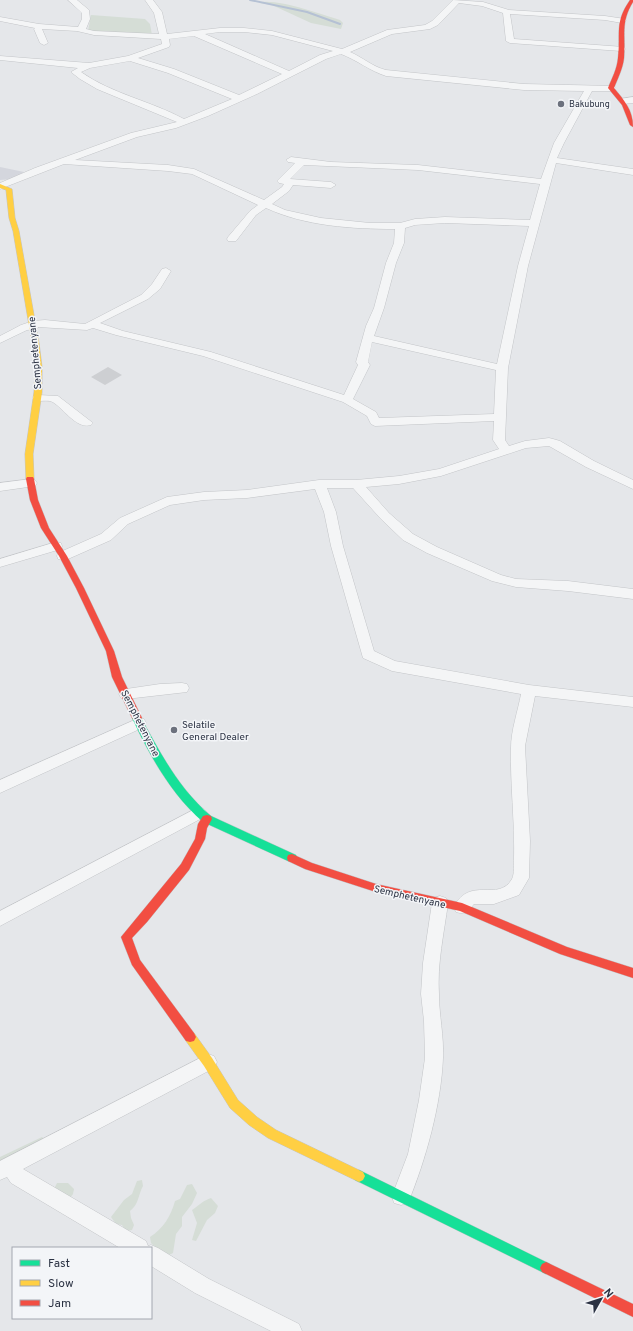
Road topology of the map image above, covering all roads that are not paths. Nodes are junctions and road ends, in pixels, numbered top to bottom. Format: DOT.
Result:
graph roads {
  1 [pos="72,0"];
  2 [pos="149,0"];
  3 [pos="457,0"];
  4 [pos="632,0"];
  5 [pos="508,12"];
  6 [pos="0,19"];
  7 [pos="622,21"];
  8 [pos="39,28"];
  9 [pos="7,30"];
  10 [pos="81,30"];
  11 [pos="195,33"];
  12 [pos="164,37"];
  13 [pos="44,43"];
  14 [pos="621,49"];
  15 [pos="341,51"];
  16 [pos="0,58"];
  17 [pos="130,58"];
  18 [pos="89,66"];
  19 [pos="288,74"];
  20 [pos="611,88"];
  21 [pos="589,89"];
  22 [pos="238,98"];
  23 [pos="633,100"];
  24 [pos="623,101"];
  25 [pos="184,122"];
  26 [pos="633,125"];
  27 [pos="290,160"];
  28 [pos="552,160"];
  29 [pos="62,162"];
  30 [pos="302,162"];
  31 [pos="633,172"];
  32 [pos="545,182"];
  33 [pos="289,183"];
  34 [pos="331,185"];
  35 [pos="0,186"];
  36 [pos="265,205"];
  37 [pos="534,223"];
  38 [pos="400,226"];
  39 [pos="232,239"];
  40 [pos="166,271"];
  41 [pos="91,324"];
  42 [pos="33,325"];
  43 [pos="368,338"];
  44 [pos="0,340"];
  45 [pos="502,368"];
  46 [pos="38,398"];
  47 [pos="347,400"];
  48 [pos="500,417"];
  49 [pos="87,424"];
  50 [pos="506,451"];
  51 [pos="31,483"];
  52 [pos="319,484"];
  53 [pos="356,484"];
  54 [pos="633,485"];
  55 [pos="0,487"];
  56 [pos="60,551"];
  57 [pos="0,563"];
  58 [pos="633,594"];
  59 [pos="182,688"];
  60 [pos="529,690"];
  61 [pos="126,694"];
  62 [pos="633,702"];
  63 [pos="139,723"];
  64 [pos="0,787"];
  65 [pos="203,816"];
  66 [pos="440,903"];
  67 [pos="462,907"];
  68 [pos="0,919"];
  69 [pos="633,973"];
  70 [pos="208,1062"];
  71 [pos="5,1169"];
  72 [pos="401,1196"];
  73 [pos="137,1247"];
  74 [pos="152,1256"];
  75 [pos="633,1311"];
  76 [pos="292,1331"];
  1 -- 10 [label="street"];
  2 -- 12 [label="street"];
  3 -- 5 [label="street"];
  3 -- 15 [label="street"];
  4 -- 7 [label="main road"];
  5 -- 7 [label="street"];
  5 -- 14 [label="street"];
  6 -- 8 [label="street"];
  7 -- 14 [label="main road"];
  8 -- 9 [label="street"];
  8 -- 10 [label="street"];
  8 -- 13 [label="street"];
  10 -- 12 [label="street"];
  11 -- 12 [label="street"];
  11 -- 15 [label="street"];
  11 -- 19 [label="street"];
  12 -- 17 [label="street"];
  14 -- 20 [label="main road"];
  15 -- 19 [label="street"];
  15 -- 21 [label="street"];
  16 -- 18 [label="street"];
  17 -- 18 [label="street"];
  17 -- 22 [label="street"];
  18 -- 25 [label="street"];
  19 -- 22 [label="street"];
  20 -- 21 [label="street"];
  20 -- 24 [label="main road"];
  21 -- 28 [label="street"];
  22 -- 25 [label="street"];
  23 -- 24 [label="street"];
  24 -- 26 [label="main road"];
  25 -- 29 [label="street"];
  27 -- 30 [label="street"];
  28 -- 31 [label="street"];
  28 -- 32 [label="street"];
  29 -- 35 [label="street"];
  29 -- 36 [label="street"];
  30 -- 32 [label="street"];
  30 -- 33 [label="street"];
  32 -- 37 [label="street"];
  33 -- 34 [label="street"];
  33 -- 36 [label="street"];
  35 -- 42 [label="main road, Semphetenyane"];
  36 -- 38 [label="street"];
  36 -- 39 [label="street"];
  37 -- 38 [label="street"];
  37 -- 45 [label="street"];
  38 -- 43 [label="street"];
  40 -- 41 [label="street"];
  41 -- 42 [label="street"];
  41 -- 47 [label="street"];
  42 -- 44 [label="street"];
  42 -- 46 [label="main road, Semphetenyane"];
  43 -- 45 [label="street"];
  43 -- 47 [label="street"];
  45 -- 48 [label="street"];
  46 -- 49 [label="street"];
  46 -- 51 [label="main road, Semphetenyane"];
  47 -- 48 [label="street"];
  48 -- 50 [label="street"];
  50 -- 53 [label="street"];
  50 -- 54 [label="street"];
  51 -- 55 [label="street"];
  51 -- 56 [label="main road, Semphetenyane"];
  52 -- 53 [label="street"];
  52 -- 56 [label="street"];
  52 -- 60 [label="street"];
  53 -- 58 [label="street"];
  56 -- 57 [label="street"];
  56 -- 61 [label="main road, Semphetenyane"];
  59 -- 61 [label="street"];
  60 -- 62 [label="street"];
  60 -- 67 [label="street"];
  61 -- 63 [label="main road, Semphetenyane"];
  63 -- 64 [label="street"];
  63 -- 65 [label="main road, Semphetenyane"];
  65 -- 66 [label="main road, Semphetenyane"];
  65 -- 68 [label="street"];
  65 -- 70 [label="main road"];
  66 -- 67 [label="main road, Semphetenyane"];
  66 -- 72 [label="street"];
  67 -- 69 [label="main road, Semphetenyane"];
  70 -- 71 [label="street"];
  70 -- 72 [label="main road"];
  71 -- 73 [label="street"];
  72 -- 75 [label="main road"];
  74 -- 76 [label="street"];
}
